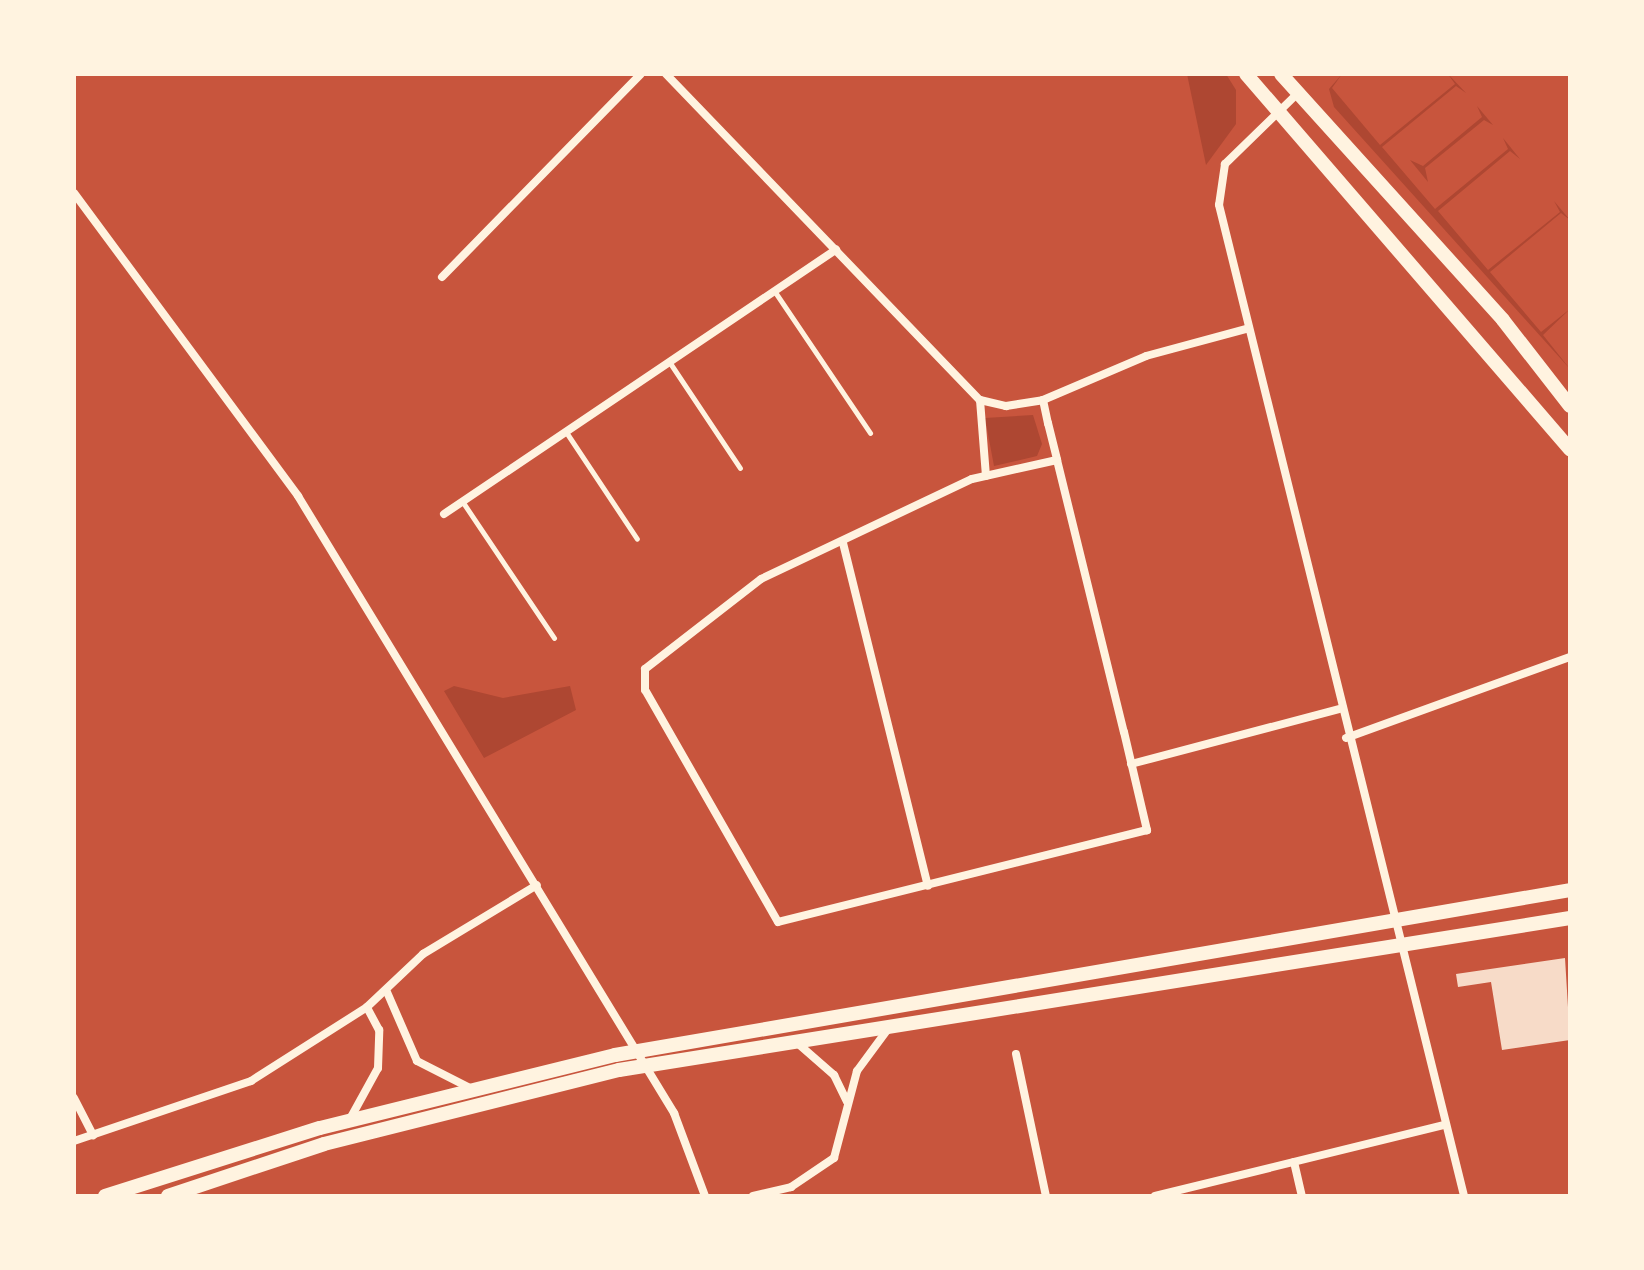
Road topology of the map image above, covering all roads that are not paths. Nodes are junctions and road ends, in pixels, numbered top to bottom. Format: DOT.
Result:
graph roads {
  1 [pos="641,74"];
  2 [pos="666,74"];
  3 [pos="1246,74"];
  4 [pos="1281,74"];
  5 [pos="1298,93"];
  6 [pos="1277,113"];
  7 [pos="74,193"];
  8 [pos="836,250"];
  9 [pos="442,277"];
  10 [pos="775,291"];
  11 [pos="1507,325"];
  12 [pos="1246,329"];
  13 [pos="1485,344"];
  14 [pos="670,362"];
  15 [pos="980,400"];
  16 [pos="1043,400"];
  17 [pos="1570,406"];
  18 [pos="566,432"];
  19 [pos="870,433"];
  20 [pos="1570,449"];
  21 [pos="1057,460"];
  22 [pos="740,468"];
  23 [pos="986,476"];
  24 [pos="462,501"];
  25 [pos="444,514"];
  26 [pos="637,539"];
  27 [pos="843,543"];
  28 [pos="554,638"];
  29 [pos="1570,657"];
  30 [pos="1339,709"];
  31 [pos="1346,738"];
  32 [pos="1131,764"];
  33 [pos="537,885"];
  34 [pos="928,886"];
  35 [pos="1570,890"];
  36 [pos="1570,918"];
  37 [pos="1392,920"];
  38 [pos="1399,948"];
  39 [pos="387,992"];
  40 [pos="367,1007"];
  41 [pos="894,1022"];
  42 [pos="791,1038"];
  43 [pos="1016,1054"];
  44 [pos="470,1088"];
  45 [pos="74,1098"];
  46 [pos="847,1102"];
  47 [pos="349,1120"];
  48 [pos="1445,1125"];
  49 [pos="93,1135"];
  50 [pos="74,1141"];
  51 [pos="1294,1162"];
  52 [pos="105,1196"];
  53 [pos="168,1196"];
  54 [pos="705,1196"];
  55 [pos="753,1196"];
  56 [pos="1046,1196"];
  57 [pos="1155,1196"];
  58 [pos="1302,1196"];
  59 [pos="1464,1196"];
  1 -- 9 [label="street"];
  2 -- 8 [label="street"];
  3 -- 6 [label="main road"];
  4 -- 5 [label="main road"];
  5 -- 6 [label="street"];
  5 -- 11 [label="main road"];
  6 -- 12 [label="street"];
  6 -- 13 [label="main road"];
  7 -- 33 [label="street"];
  8 -- 10 [label="street"];
  8 -- 15 [label="street"];
  10 -- 14 [label="street"];
  10 -- 19 [label="lane"];
  11 -- 13 [label="main road"];
  11 -- 17 [label="main road"];
  12 -- 16 [label="street"];
  12 -- 30 [label="street"];
  13 -- 20 [label="main road"];
  14 -- 18 [label="street"];
  14 -- 22 [label="lane"];
  15 -- 16 [label="street"];
  15 -- 23 [label="street"];
  16 -- 21 [label="street"];
  18 -- 24 [label="street"];
  18 -- 26 [label="lane"];
  21 -- 23 [label="street"];
  21 -- 32 [label="street"];
  23 -- 27 [label="street"];
  24 -- 25 [label="street"];
  24 -- 28 [label="lane"];
  27 -- 34 [label="street"];
  27 -- 34 [label="street"];
  29 -- 31 [label="street"];
  30 -- 31 [label="street"];
  30 -- 32 [label="street"];
  31 -- 37 [label="street"];
  32 -- 34 [label="street"];
  33 -- 39 [label="street"];
  33 -- 54 [label="street"];
  35 -- 37 [label="main road"];
  36 -- 38 [label="main road"];
  37 -- 38 [label="street"];
  37 -- 44 [label="main road"];
  38 -- 41 [label="main road"];
  38 -- 48 [label="street"];
  39 -- 40 [label="street"];
  39 -- 44 [label="street"];
  40 -- 47 [label="street"];
  40 -- 49 [label="street"];
  41 -- 42 [label="main road"];
  41 -- 46 [label="street"];
  42 -- 46 [label="street"];
  42 -- 53 [label="main road"];
  43 -- 56 [label="street"];
  44 -- 47 [label="main road"];
  45 -- 49 [label="street"];
  46 -- 55 [label="street"];
  47 -- 52 [label="main road"];
  48 -- 51 [label="street"];
  48 -- 59 [label="street"];
  49 -- 50 [label="street"];
  51 -- 57 [label="street"];
  51 -- 58 [label="street"];
}
